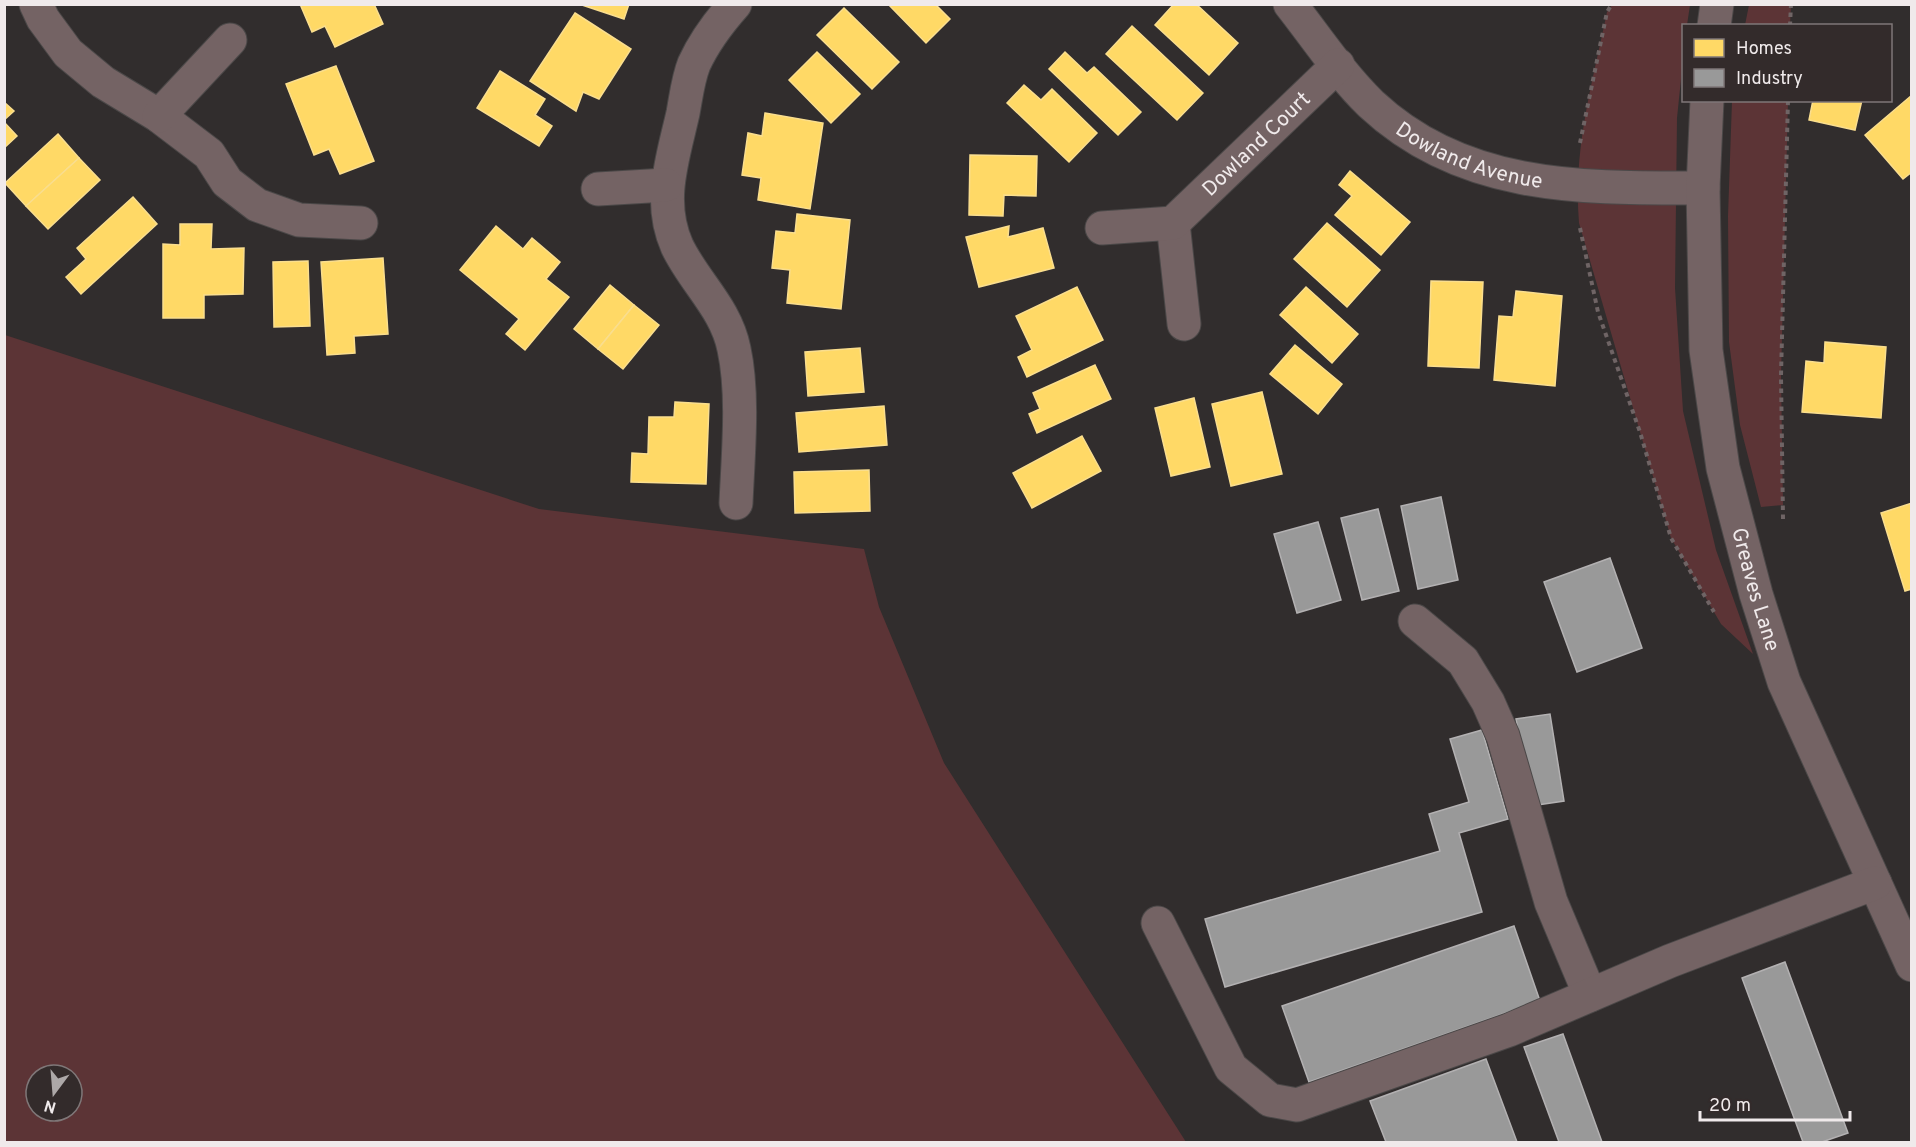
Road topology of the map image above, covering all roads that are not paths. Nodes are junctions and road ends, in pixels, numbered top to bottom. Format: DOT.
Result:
graph roads {
  1 [pos="36,4"];
  2 [pos="735,4"];
  3 [pos="1290,4"];
  4 [pos="1717,4"];
  5 [pos="1714,24"];
  6 [pos="230,39"];
  7 [pos="1338,65"];
  8 [pos="1707,102"];
  9 [pos="159,116"];
  10 [pos="666,185"];
  11 [pos="598,189"];
  12 [pos="1703,189"];
  13 [pos="361,223"];
  14 [pos="1173,223"];
  15 [pos="1102,228"];
  16 [pos="1184,324"];
  17 [pos="736,503"];
  18 [pos="1415,621"];
  19 [pos="1875,883"];
  20 [pos="1158,923"];
  21 [pos="1911,965"];
  22 [pos="1590,995"];
  1 -- 9 [label="street"];
  2 -- 10 [label="street"];
  3 -- 7 [label="street, Dowland Avenue"];
  4 -- 5 [label="street"];
  6 -- 9 [label="street"];
  7 -- 12 [label="street, Dowland Avenue"];
  7 -- 14 [label="street, Dowland Court"];
  8 -- 12 [label="street, Greaves Lane"];
  9 -- 13 [label="street"];
  10 -- 11 [label="street"];
  10 -- 17 [label="street"];
  12 -- 19 [label="street, Greaves Lane"];
  14 -- 15 [label="street"];
  14 -- 16 [label="street"];
  18 -- 22 [label="street"];
  19 -- 21 [label="street, Greaves Lane"];
  19 -- 22 [label="street"];
  20 -- 22 [label="street"];
}
